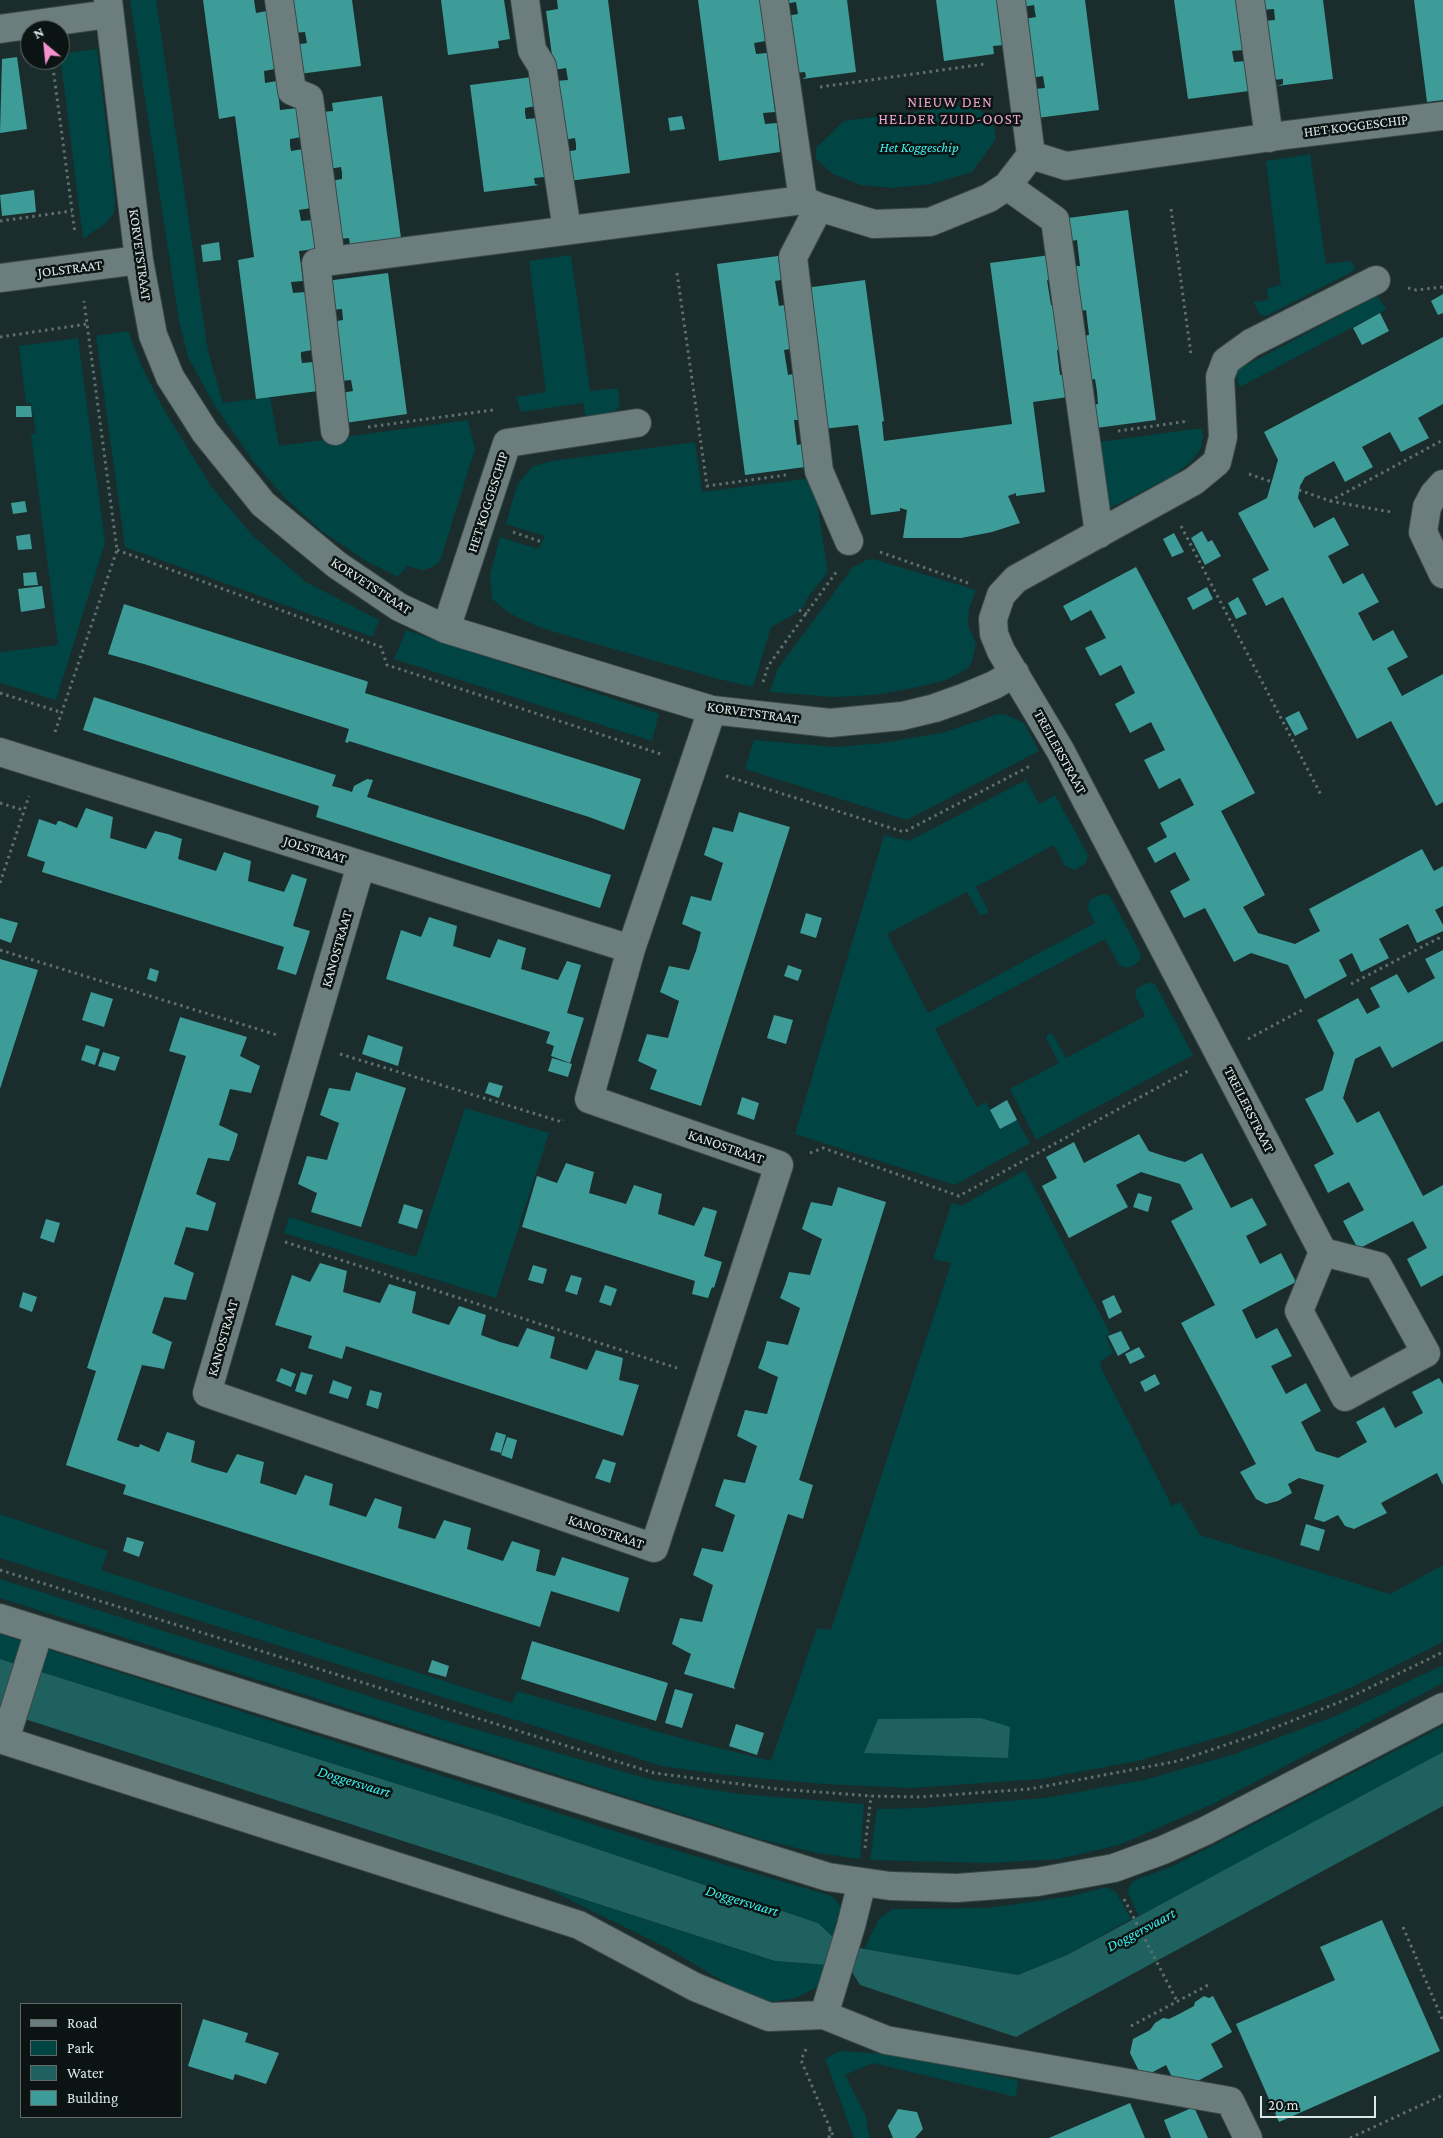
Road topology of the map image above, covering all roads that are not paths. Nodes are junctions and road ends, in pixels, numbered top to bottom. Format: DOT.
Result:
graph roads {
  1 [pos="279,0"];
  2 [pos="525,0"];
  3 [pos="774,0"];
  4 [pos="1011,0"];
  5 [pos="1250,0"];
  6 [pos="108,7"];
  7 [pos="0,29"];
  8 [pos="1443,116"];
  9 [pos="1269,138"];
  10 [pos="1031,155"];
  11 [pos="1007,186"];
  12 [pos="811,203"];
  13 [pos="567,230"];
  14 [pos="139,260"];
  15 [pos="332,260"];
  16 [pos="0,278"];
  17 [pos="1376,280"];
  18 [pos="637,423"];
  19 [pos="335,431"];
  20 [pos="1443,484"];
  21 [pos="1099,534"];
  22 [pos="848,541"];
  23 [pos="1443,574"];
  24 [pos="446,629"];
  25 [pos="1015,673"];
  26 [pos="712,710"];
  27 [pos="0,752"];
  28 [pos="361,864"];
  29 [pos="631,949"];
  30 [pos="1323,1252"];
  31 [pos="0,1618"];
  32 [pos="39,1631"];
  33 [pos="1443,1707"];
  34 [pos="6,1731"];
  35 [pos="862,1882"];
  36 [pos="824,2014"];
  37 [pos="1248,2138"];
  1 -- 15 [label="street"];
  2 -- 13 [label="street"];
  3 -- 12 [label="street"];
  4 -- 10 [label="street"];
  5 -- 9 [label="street"];
  6 -- 7 [label="street"];
  6 -- 14 [label="street, KORVETSTRAAT"];
  8 -- 9 [label="street, HET KOGGESCHIP"];
  9 -- 10 [label="street, HET KOGGESCHIP"];
  10 -- 11 [label="street"];
  11 -- 12 [label="street"];
  11 -- 21 [label="street"];
  12 -- 13 [label="street"];
  12 -- 22 [label="street"];
  13 -- 15 [label="street"];
  14 -- 16 [label="street, JOLSTRAAT"];
  14 -- 24 [label="street, KORVETSTRAAT"];
  15 -- 19 [label="street"];
  17 -- 21 [label="street, TREILERSTRAAT"];
  18 -- 24 [label="street, HET KOGGESCHIP"];
  20 -- 23 [label="street"];
  21 -- 25 [label="street, TREILERSTRAAT"];
  24 -- 26 [label="street, KORVETSTRAAT"];
  25 -- 26 [label="street, KORVETSTRAAT"];
  25 -- 30 [label="street, TREILERSTRAAT"];
  26 -- 29 [label="street"];
  27 -- 28 [label="street, JOLSTRAAT"];
  28 -- 29 [label="street, JOLSTRAAT"];
  28 -- 29 [label="street, KANOSTRAAT"];
  30 -- 30 [label="street"];
  31 -- 32 [label="street"];
  32 -- 34 [label="street"];
  32 -- 35 [label="street"];
  33 -- 35 [label="street"];
  34 -- 36 [label="street"];
  35 -- 36 [label="street"];
  36 -- 37 [label="street"];
}
